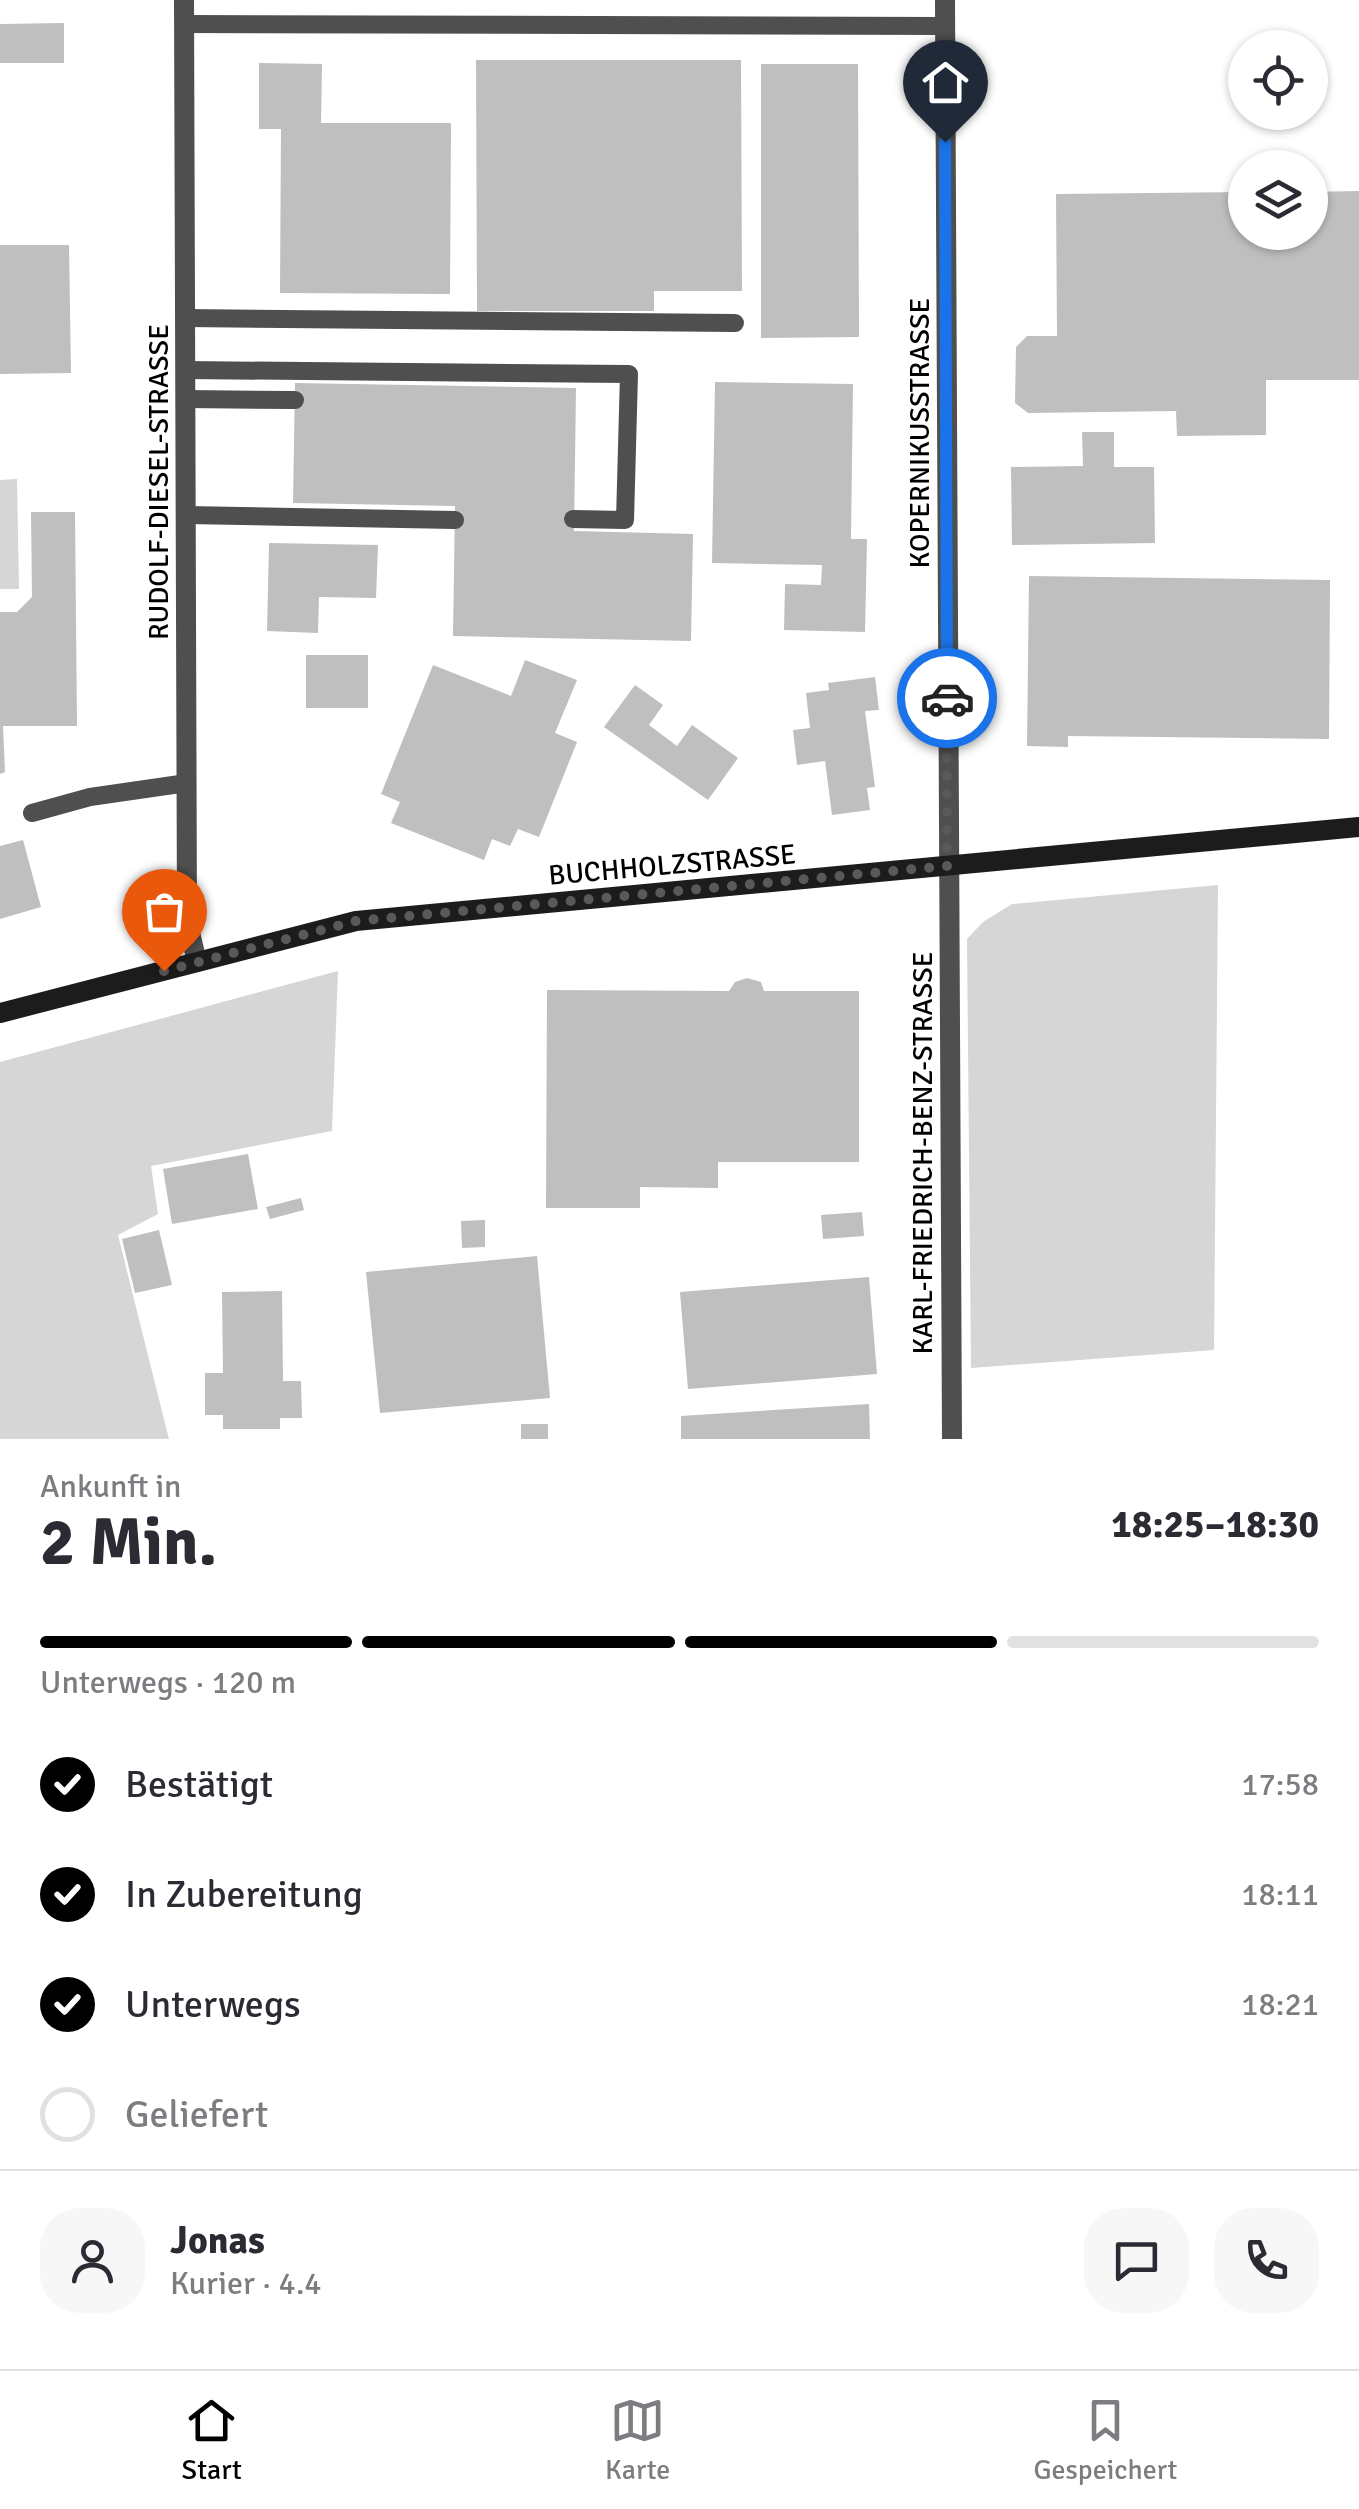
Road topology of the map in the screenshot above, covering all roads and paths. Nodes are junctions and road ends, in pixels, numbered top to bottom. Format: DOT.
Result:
graph roads {
  1 [pos="184,0"];
  2 [pos="945,0"];
  3 [pos="184,24"];
  4 [pos="945,26"];
  5 [pos="184,318"];
  6 [pos="735,323"];
  7 [pos="186,370"];
  8 [pos="186,400"];
  9 [pos="295,400"];
  10 [pos="186,516"];
  11 [pos="455,520"];
  12 [pos="574,520"];
  13 [pos="187,783"];
  14 [pos="32,813"];
  15 [pos="1359,828"];
  16 [pos="947,866"];
  17 [pos="197,962"];
  18 [pos="0,1013"];
  19 [pos="952,1439"];
  1 -- 3 [label="street, RUDOLF-DIESEL-STRASSE"];
  2 -- 4 [label="street, KOPERNIKUSSTRASSE"];
  3 -- 4 [label="lane"];
  3 -- 5 [label="street, RUDOLF-DIESEL-STRASSE"];
  4 -- 16 [label="street, KOPERNIKUSSTRASSE"];
  5 -- 6 [label="lane"];
  5 -- 7 [label="street, RUDOLF-DIESEL-STRASSE"];
  7 -- 8 [label="street, RUDOLF-DIESEL-STRASSE"];
  7 -- 12 [label="lane"];
  8 -- 9 [label="lane"];
  8 -- 10 [label="street, RUDOLF-DIESEL-STRASSE"];
  10 -- 11 [label="lane"];
  10 -- 13 [label="street, RUDOLF-DIESEL-STRASSE"];
  13 -- 14 [label="lane"];
  13 -- 17 [label="street, RUDOLF-DIESEL-STRASSE"];
  15 -- 16 [label="street, BUCHHOLZSTRASSE"];
  16 -- 17 [label="street, BUCHHOLZSTRASSE"];
  16 -- 19 [label="street, KARL-FRIEDRICH-BENZ-STRASSE"];
  17 -- 18 [label="street, BUCHHOLZSTRASSE"];
}
